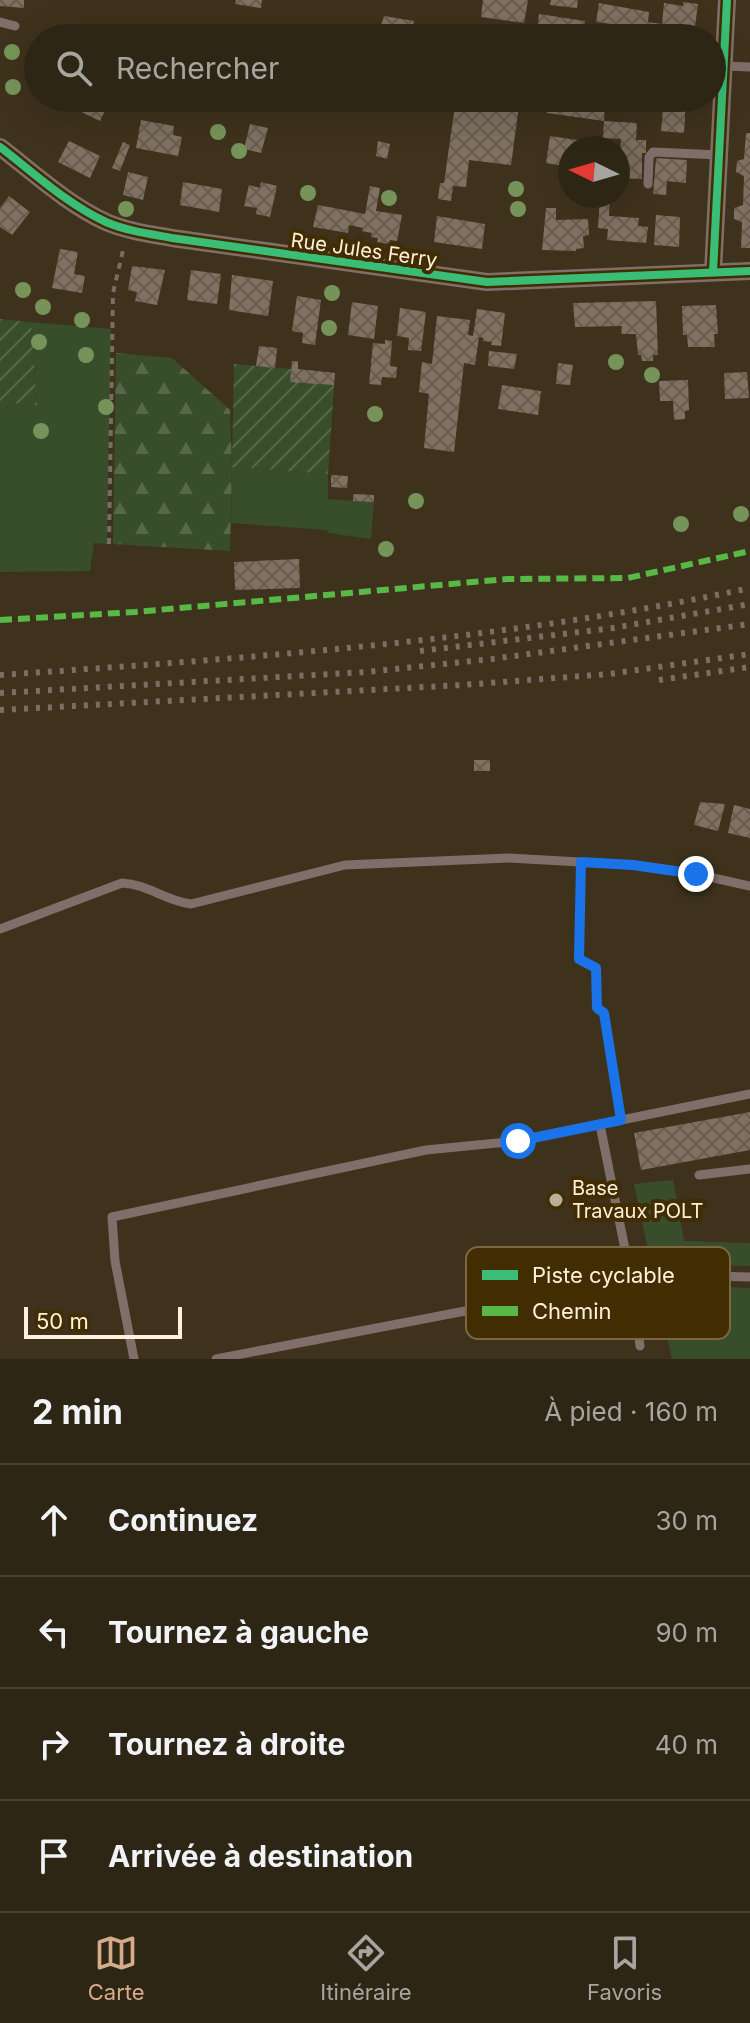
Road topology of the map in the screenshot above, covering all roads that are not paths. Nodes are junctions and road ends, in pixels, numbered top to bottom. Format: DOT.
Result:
graph roads {
  1 [pos="727,0"];
  2 [pos="0,22"];
  3 [pos="726,24"];
  4 [pos="15,26"];
  5 [pos="726,66"];
  6 [pos="750,67"];
  7 [pos="721,112"];
  8 [pos="0,147"];
  9 [pos="719,155"];
  10 [pos="648,184"];
  11 [pos="750,271"];
  12 [pos="713,272"];
  13 [pos="750,886"];
  14 [pos="0,929"];
  15 [pos="750,1094"];
  16 [pos="600,1125"];
  17 [pos="750,1169"];
  18 [pos="699,1175"];
  19 [pos="625,1247"];
  20 [pos="730,1276"];
  21 [pos="750,1277"];
  22 [pos="466,1311"];
  23 [pos="639,1339"];
  24 [pos="640,1346"];
  25 [pos="134,1359"];
  26 [pos="216,1359"];
  1 -- 3 [label="street"];
  2 -- 4 [label="lane"];
  5 -- 6 [label="lane"];
  7 -- 9 [label="street"];
  8 -- 12 [label="street, Rue Jules Ferry"];
  9 -- 10 [label="lane"];
  9 -- 12 [label="street"];
  11 -- 12 [label="street, Rue Jules Ferry"];
  13 -- 14 [label="lane"];
  15 -- 16 [label="lane"];
  16 -- 19 [label="lane"];
  16 -- 25 [label="lane"];
  17 -- 18 [label="lane"];
  20 -- 21 [label="lane"];
  22 -- 26 [label="lane"];
  23 -- 24 [label="lane"];
}
